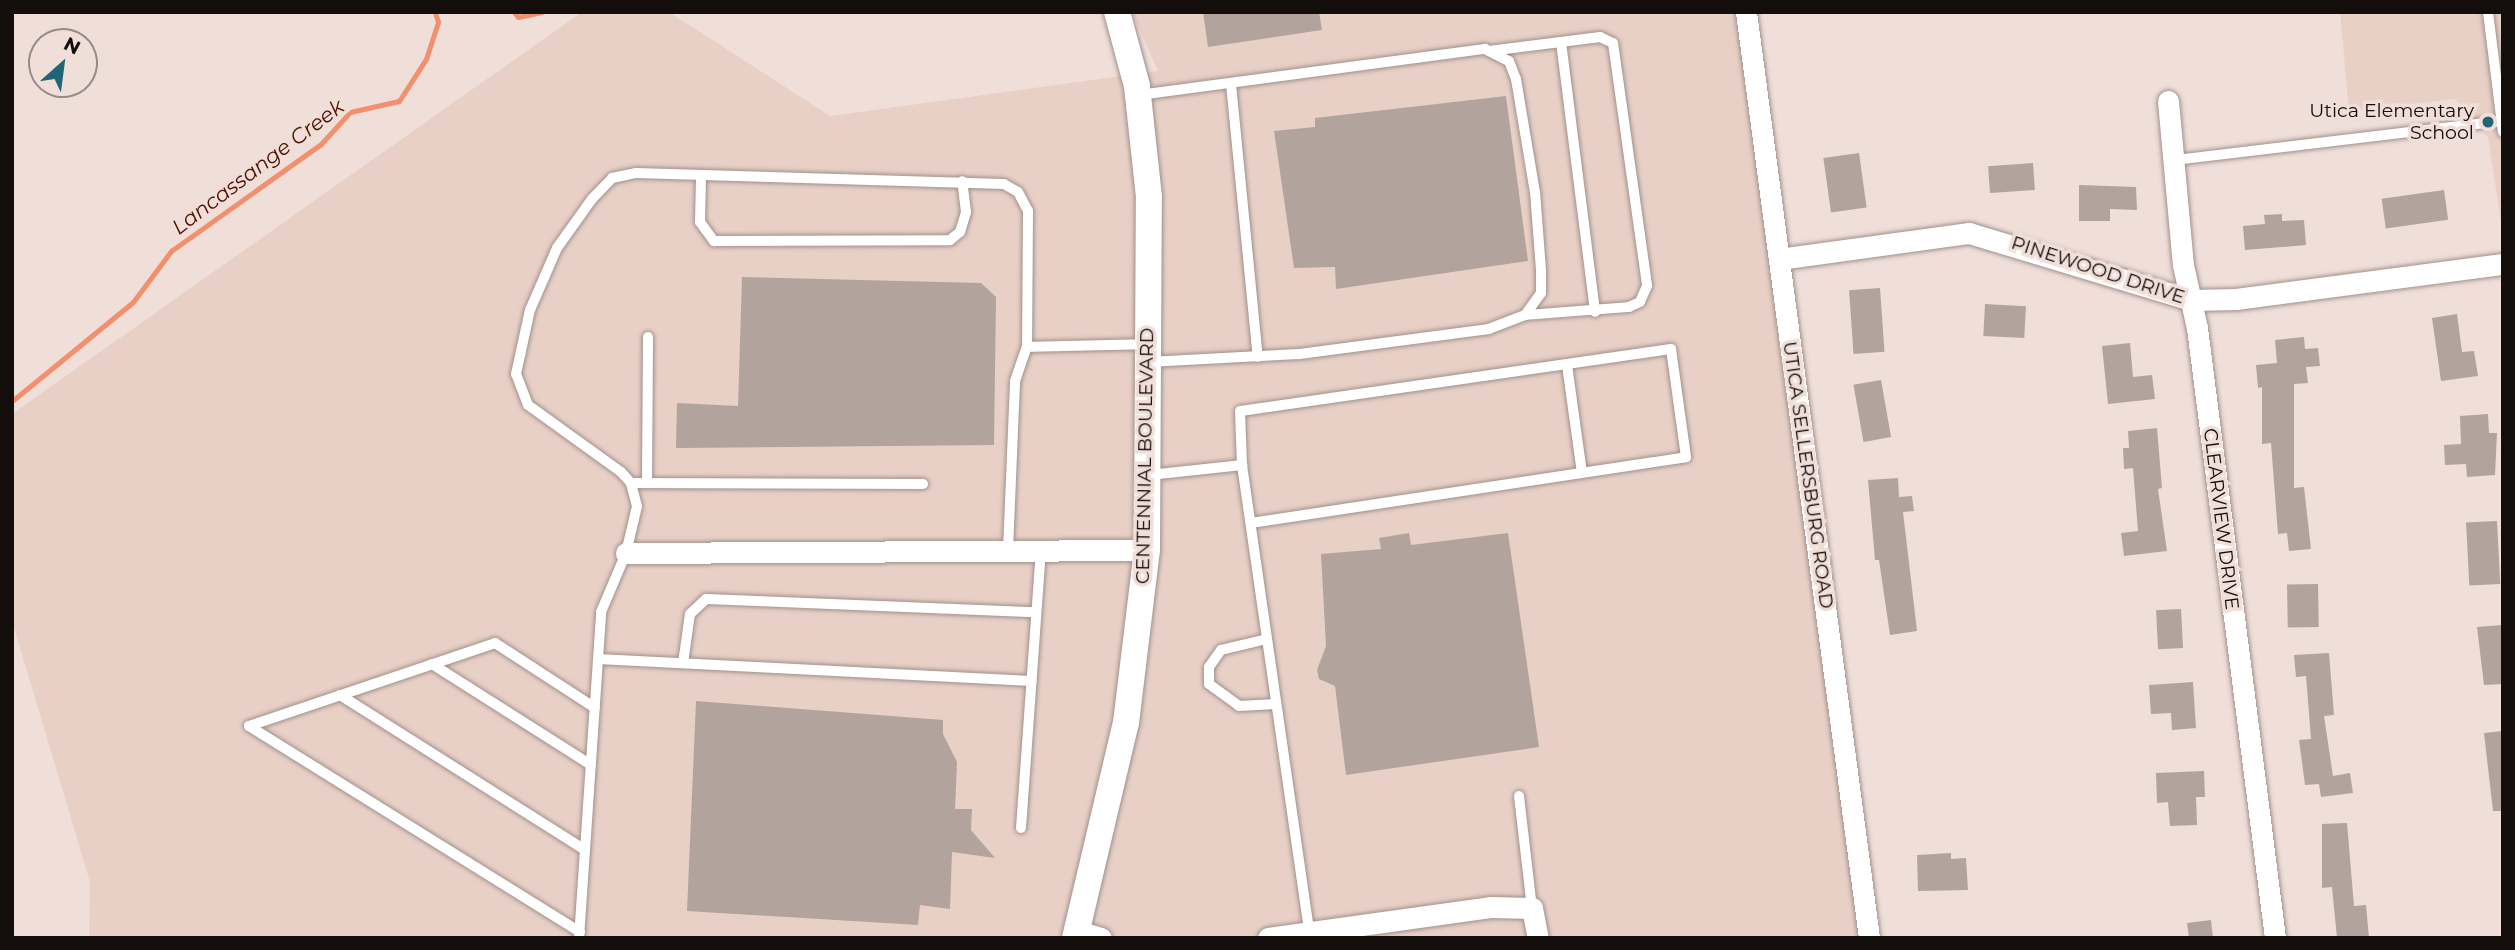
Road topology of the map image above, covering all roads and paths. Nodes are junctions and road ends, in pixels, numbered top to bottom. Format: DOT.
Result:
graph roads {
  1 [pos="1117,12"];
  2 [pos="1746,12"];
  3 [pos="2488,12"];
  4 [pos="1561,42"];
  5 [pos="1489,51"];
  6 [pos="1231,84"];
  7 [pos="1138,95"];
  8 [pos="2168,101"];
  9 [pos="2502,125"];
  10 [pos="2175,160"];
  11 [pos="701,178"];
  12 [pos="962,181"];
  13 [pos="1779,259"];
  14 [pos="2503,264"];
  15 [pos="2192,300"];
  16 [pos="1595,312"];
  17 [pos="1525,315"];
  18 [pos="648,337"];
  19 [pos="1027,347"];
  20 [pos="1148,353"];
  21 [pos="1258,357"];
  22 [pos="1567,365"];
  23 [pos="1242,465"];
  24 [pos="1582,473"];
  25 [pos="1149,475"];
  26 [pos="631,483"];
  27 [pos="647,483"];
  28 [pos="923,484"];
  29 [pos="1251,523"];
  30 [pos="1008,550"];
  31 [pos="1041,550"];
  32 [pos="1147,550"];
  33 [pos="625,553"];
  34 [pos="1036,612"];
  35 [pos="1267,639"];
  36 [pos="598,659"];
  37 [pos="683,663"];
  38 [pos="432,664"];
  39 [pos="1031,681"];
  40 [pos="340,695"];
  41 [pos="1276,704"];
  42 [pos="594,708"];
  43 [pos="591,765"];
  44 [pos="1519,796"];
  45 [pos="1021,828"];
  46 [pos="585,850"];
  47 [pos="1532,908"];
  48 [pos="1309,932"];
  49 [pos="580,935"];
  50 [pos="1085,936"];
  51 [pos="1268,938"];
  52 [pos="1538,938"];
  53 [pos="1869,938"];
  54 [pos="2275,938"];
  1 -- 7 [label="street, CENTENNIAL BOULEVARD"];
  2 -- 13 [label="street, UTICA SELLERSBURG ROAD"];
  3 -- 9 [label="lane"];
  4 -- 5 [label="lane"];
  4 -- 16 [label="lane"];
  4 -- 16 [label="lane"];
  5 -- 6 [label="lane"];
  5 -- 17 [label="lane"];
  6 -- 7 [label="lane"];
  6 -- 21 [label="lane"];
  7 -- 20 [label="street, CENTENNIAL BOULEVARD"];
  8 -- 10 [label="street, CLEARVIEW DRIVE"];
  9 -- 10 [label="lane"];
  10 -- 15 [label="street, CLEARVIEW DRIVE"];
  11 -- 12 [label="lane"];
  11 -- 12 [label="lane"];
  11 -- 26 [label="lane"];
  12 -- 19 [label="lane"];
  13 -- 15 [label="street, PINEWOOD DRIVE"];
  13 -- 53 [label="street, UTICA SELLERSBURG ROAD"];
  14 -- 15 [label="street, PINEWOOD DRIVE"];
  15 -- 54 [label="street, CLEARVIEW DRIVE"];
  16 -- 17 [label="lane"];
  17 -- 21 [label="lane"];
  18 -- 27 [label="lane"];
  19 -- 20 [label="lane"];
  19 -- 30 [label="lane"];
  20 -- 21 [label="lane"];
  20 -- 25 [label="street, CENTENNIAL BOULEVARD"];
  22 -- 23 [label="lane"];
  22 -- 24 [label="lane"];
  22 -- 24 [label="lane"];
  23 -- 25 [label="lane"];
  23 -- 29 [label="lane"];
  24 -- 29 [label="lane"];
  25 -- 32 [label="street, CENTENNIAL BOULEVARD"];
  26 -- 27 [label="lane"];
  26 -- 33 [label="lane"];
  27 -- 28 [label="lane"];
  29 -- 35 [label="lane"];
  30 -- 31 [label="street"];
  30 -- 33 [label="street"];
  31 -- 32 [label="street"];
  31 -- 34 [label="lane"];
  32 -- 50 [label="street, CENTENNIAL BOULEVARD"];
  33 -- 36 [label="lane"];
  34 -- 37 [label="lane"];
  34 -- 39 [label="lane"];
  35 -- 41 [label="lane"];
  35 -- 41 [label="lane"];
  36 -- 37 [label="lane"];
  36 -- 42 [label="lane"];
  37 -- 39 [label="lane"];
  38 -- 40 [label="lane"];
  38 -- 42 [label="lane"];
  38 -- 43 [label="lane"];
  39 -- 45 [label="lane"];
  40 -- 46 [label="lane"];
  40 -- 49 [label="lane"];
  41 -- 48 [label="lane"];
  42 -- 43 [label="lane"];
  43 -- 46 [label="lane"];
  44 -- 47 [label="lane"];
  46 -- 49 [label="lane"];
  47 -- 48 [label="street"];
  47 -- 52 [label="street"];
  48 -- 51 [label="street"];
}
